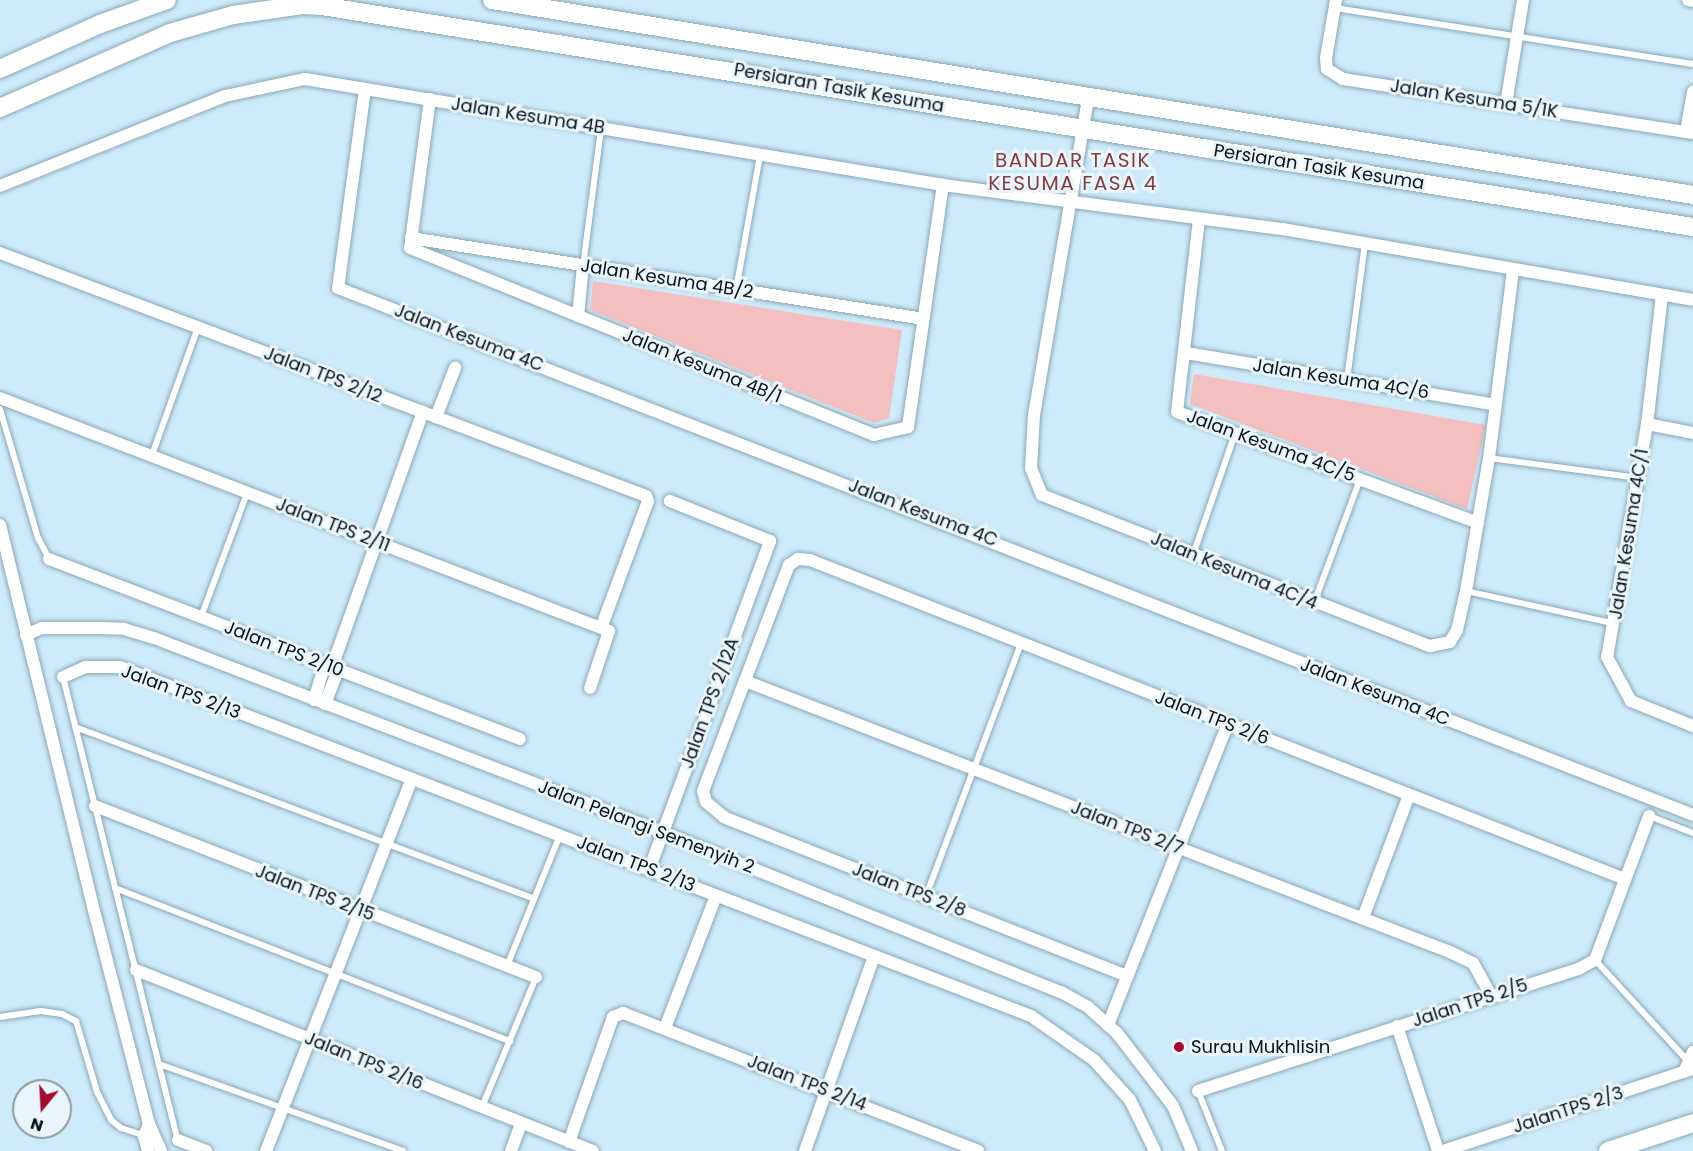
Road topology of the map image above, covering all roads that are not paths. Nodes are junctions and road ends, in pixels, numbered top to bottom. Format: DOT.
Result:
graph roads {
  1 [pos="167,0"];
  2 [pos="492,0"];
  3 [pos="1523,0"];
  4 [pos="1688,0"];
  5 [pos="1693,1"];
  6 [pos="301,2"];
  7 [pos="321,3"];
  8 [pos="1335,4"];
  9 [pos="1517,36"];
  10 [pos="1693,63"];
  11 [pos="0,69"];
  12 [pos="365,89"];
  13 [pos="1693,92"];
  14 [pos="430,99"];
  15 [pos="1088,99"];
  16 [pos="1506,104"];
  17 [pos="0,108"];
  18 [pos="602,128"];
  19 [pos="1083,129"];
  20 [pos="1690,133"];
  21 [pos="760,154"];
  22 [pos="943,185"];
  23 [pos="0,186"];
  24 [pos="1693,195"];
  25 [pos="1072,199"];
  26 [pos="1199,219"];
  27 [pos="1693,227"];
  28 [pos="411,238"];
  29 [pos="1365,244"];
  30 [pos="0,253"];
  31 [pos="582,266"];
  32 [pos="1513,270"];
  33 [pos="736,290"];
  34 [pos="1662,295"];
  35 [pos="1693,300"];
  36 [pos="578,316"];
  37 [pos="924,319"];
  38 [pos="198,327"];
  39 [pos="1186,353"];
  40 [pos="455,368"];
  41 [pos="1347,380"];
  42 [pos="0,398"];
  43 [pos="1496,405"];
  44 [pos="0,409"];
  45 [pos="423,412"];
  46 [pos="436,417"];
  47 [pos="1647,424"];
  48 [pos="1235,433"];
  49 [pos="1693,433"];
  50 [pos="152,455"];
  51 [pos="1489,458"];
  52 [pos="1638,478"];
  53 [pos="1360,479"];
  54 [pos="247,493"];
  55 [pos="670,501"];
  56 [pos="1478,523"];
  57 [pos="0,525"];
  58 [pos="377,542"];
  59 [pos="0,553"];
  60 [pos="1193,555"];
  61 [pos="49,559"];
  62 [pos="1466,591"];
  63 [pos="1314,603"];
  64 [pos="201,617"];
  65 [pos="1614,623"];
  66 [pos="601,628"];
  67 [pos="26,635"];
  68 [pos="1021,643"];
  69 [pos="332,667"];
  70 [pos="63,677"];
  71 [pos="745,681"];
  72 [pos="590,688"];
  73 [pos="319,702"];
  74 [pos="1228,724"];
  75 [pos="1693,726"];
  76 [pos="75,727"];
  77 [pos="520,739"];
  78 [pos="974,769"];
  79 [pos="412,779"];
  80 [pos="1408,795"];
  81 [pos="95,806"];
  82 [pos="1693,815"];
  83 [pos="1649,816"];
  84 [pos="662,832"];
  85 [pos="1693,833"];
  86 [pos="560,835"];
  87 [pos="387,843"];
  88 [pos="1179,848"];
  89 [pos="649,870"];
  90 [pos="1625,879"];
  91 [pos="115,888"];
  92 [pos="716,896"];
  93 [pos="926,897"];
  94 [pos="534,899"];
  95 [pos="360,910"];
  96 [pos="1363,918"];
  97 [pos="874,956"];
  98 [pos="1595,960"];
  99 [pos="507,966"];
  100 [pos="136,970"];
  101 [pos="336,972"];
  102 [pos="1128,976"];
  103 [pos="536,977"];
  104 [pos="1491,996"];
  105 [pos="0,1017"];
  106 [pos="1108,1025"];
  107 [pos="1397,1026"];
  108 [pos="665,1028"];
  109 [pos="310,1039"];
  110 [pos="510,1041"];
  111 [pos="159,1064"];
  112 [pos="1690,1064"];
  113 [pos="828,1091"];
  114 [pos="1198,1091"];
  115 [pos="284,1105"];
  116 [pos="482,1107"];
  117 [pos="521,1123"];
  118 [pos="1693,1123"];
  119 [pos="149,1124"];
  120 [pos="157,1135"];
  121 [pos="144,1136"];
  122 [pos="178,1140"];
  123 [pos="569,1142"];
  124 [pos="148,1151"];
  125 [pos="161,1151"];
  126 [pos="206,1151"];
  127 [pos="266,1151"];
  128 [pos="403,1151"];
  129 [pos="511,1151"];
  130 [pos="592,1151"];
  131 [pos="805,1151"];
  132 [pos="978,1151"];
  133 [pos="1155,1151"];
  134 [pos="1192,1151"];
  135 [pos="1222,1151"];
  136 [pos="1438,1151"];
  137 [pos="1443,1151"];
  138 [pos="1608,1151"];
  1 -- 11 [label="street"];
  2 -- 15 [label="street, Persiaran Tasik Kesuma"];
  3 -- 9 [label="street"];
  4 -- 5 [label="street"];
  6 -- 7 [label="street, Persiaran Tasik Kesuma"];
  6 -- 17 [label="street, Persiaran Tasik Kesuma"];
  7 -- 19 [label="street, Persiaran Tasik Kesuma"];
  8 -- 9 [label="lane"];
  8 -- 16 [label="street, Jalan Kesuma 5/1K"];
  9 -- 10 [label="lane"];
  9 -- 16 [label="street"];
  12 -- 14 [label="street, Jalan Kesuma 4B"];
  12 -- 23 [label="street, Jalan Kesuma 4B"];
  12 -- 82 [label="street, Jalan Kesuma 4C"];
  13 -- 20 [label="street"];
  14 -- 18 [label="street, Jalan Kesuma 4B"];
  14 -- 28 [label="street"];
  15 -- 19 [label="street, Jalan Kesuma 4C/4"];
  15 -- 24 [label="street, Persiaran Tasik Kesuma"];
  16 -- 20 [label="street, Jalan Kesuma 5/1K"];
  18 -- 21 [label="street, Jalan Kesuma 4B"];
  18 -- 31 [label="lane"];
  19 -- 25 [label="street, Jalan Kesuma 4C/4"];
  19 -- 27 [label="street, Persiaran Tasik Kesuma"];
  21 -- 22 [label="street, Jalan Kesuma 4B"];
  21 -- 33 [label="lane"];
  22 -- 25 [label="street, Jalan Kesuma 4B"];
  22 -- 37 [label="street, Jalan Kesuma 4B/1"];
  25 -- 26 [label="street"];
  25 -- 60 [label="street, Jalan Kesuma 4C/4"];
  26 -- 29 [label="street"];
  26 -- 39 [label="street, Jalan Kesuma 4C/5"];
  28 -- 31 [label="street, Jalan Kesuma 4B/2"];
  28 -- 36 [label="street, Jalan Kesuma 4B/1"];
  29 -- 32 [label="street"];
  29 -- 41 [label="lane"];
  30 -- 38 [label="street, Jalan TPS 2/12"];
  31 -- 33 [label="street, Jalan Kesuma 4B/2"];
  31 -- 36 [label="street"];
  32 -- 34 [label="street"];
  32 -- 43 [label="street, Jalan Kesuma 4C/4"];
  33 -- 37 [label="street, Jalan Kesuma 4B/2"];
  34 -- 35 [label="street"];
  34 -- 47 [label="street, Jalan Kesuma 4C/1"];
  36 -- 37 [label="street, Jalan Kesuma 4B/1"];
  38 -- 45 [label="street, Jalan TPS 2/12"];
  38 -- 50 [label="lane"];
  39 -- 41 [label="street, Jalan Kesuma 4C/6"];
  39 -- 48 [label="street, Jalan Kesuma 4C/5"];
  40 -- 46 [label="street"];
  41 -- 43 [label="street, Jalan Kesuma 4C/6"];
  42 -- 50 [label="street, Jalan TPS 2/11"];
  43 -- 51 [label="street, Jalan Kesuma 4C/4"];
  44 -- 61 [label="lane"];
  45 -- 46 [label="street, Jalan TPS 2/12"];
  45 -- 58 [label="street"];
  46 -- 66 [label="street, Jalan TPS 2/12"];
  47 -- 49 [label="street"];
  47 -- 52 [label="street, Jalan Kesuma 4C/1"];
  48 -- 53 [label="street, Jalan Kesuma 4C/5"];
  48 -- 60 [label="lane"];
  50 -- 54 [label="street, Jalan TPS 2/11"];
  51 -- 52 [label="lane"];
  51 -- 56 [label="street, Jalan Kesuma 4C/4"];
  52 -- 65 [label="street, Jalan Kesuma 4C/1"];
  53 -- 56 [label="street, Jalan Kesuma 4C/5"];
  53 -- 63 [label="lane"];
  54 -- 58 [label="street, Jalan TPS 2/11"];
  54 -- 64 [label="lane"];
  55 -- 84 [label="street, Jalan TPS 2/12A"];
  56 -- 62 [label="street, Jalan Kesuma 4C/4"];
  57 -- 67 [label="street"];
  58 -- 66 [label="street, Jalan TPS 2/11"];
  58 -- 69 [label="street"];
  59 -- 67 [label="street"];
  60 -- 63 [label="street, Jalan Kesuma 4C/4"];
  61 -- 64 [label="street, Jalan TPS 2/10"];
  62 -- 63 [label="street, Jalan Kesuma 4C/4"];
  62 -- 65 [label="lane"];
  64 -- 69 [label="street, Jalan TPS 2/10"];
  65 -- 75 [label="street, Jalan Kesuma 4C/1"];
  66 -- 72 [label="street"];
  67 -- 73 [label="street, Jalan Pelangi Semenyih 2"];
  67 -- 119 [label="street"];
  68 -- 71 [label="street, Jalan TPS 2/6"];
  68 -- 74 [label="street, Jalan TPS 2/6"];
  68 -- 78 [label="lane"];
  69 -- 73 [label="street"];
  69 -- 77 [label="street, Jalan TPS 2/10"];
  70 -- 76 [label="lane"];
  70 -- 79 [label="street, Jalan TPS 2/13"];
  71 -- 78 [label="street, Jalan TPS 2/7"];
  71 -- 93 [label="street, Jalan TPS 2/8"];
  73 -- 84 [label="street, Jalan Pelangi Semenyih 2"];
  74 -- 80 [label="street, Jalan TPS 2/6"];
  74 -- 88 [label="street"];
  76 -- 81 [label="lane"];
  76 -- 87 [label="lane"];
  78 -- 88 [label="street, Jalan TPS 2/7"];
  78 -- 93 [label="lane"];
  79 -- 86 [label="street, Jalan TPS 2/13"];
  79 -- 87 [label="street"];
  80 -- 90 [label="street, Jalan TPS 2/6"];
  80 -- 96 [label="street"];
  81 -- 91 [label="lane"];
  81 -- 95 [label="street, Jalan TPS 2/15"];
  83 -- 85 [label="lane"];
  83 -- 90 [label="street"];
  84 -- 89 [label="street, Jalan TPS 2/12A"];
  84 -- 106 [label="street, Jalan Pelangi Semenyih 2"];
  86 -- 89 [label="street, Jalan TPS 2/13"];
  86 -- 94 [label="lane"];
  87 -- 94 [label="lane"];
  87 -- 95 [label="street"];
  88 -- 96 [label="street, Jalan TPS 2/7"];
  88 -- 102 [label="street"];
  89 -- 92 [label="street, Jalan TPS 2/13"];
  90 -- 98 [label="street"];
  91 -- 100 [label="lane"];
  91 -- 101 [label="lane"];
  92 -- 97 [label="street, Jalan TPS 2/13"];
  92 -- 108 [label="street"];
  93 -- 102 [label="street, Jalan TPS 2/8"];
  94 -- 99 [label="lane"];
  95 -- 99 [label="street, Jalan TPS 2/15"];
  95 -- 101 [label="street"];
  96 -- 104 [label="street, Jalan TPS 2/7"];
  97 -- 113 [label="street"];
  97 -- 133 [label="street, Jalan TPS 2/13"];
  98 -- 104 [label="street, Jalan TPS 2/5"];
  98 -- 112 [label="lane"];
  99 -- 103 [label="street, Jalan TPS 2/15"];
  100 -- 109 [label="street, Jalan TPS 2/16"];
  100 -- 111 [label="lane"];
  101 -- 109 [label="street"];
  101 -- 110 [label="lane"];
  102 -- 106 [label="street"];
  103 -- 110 [label="lane"];
  104 -- 107 [label="street, Jalan TPS 2/5"];
  105 -- 121 [label="lane"];
  106 -- 134 [label="street, Jalan Pelangi Semenyih 2"];
  107 -- 114 [label="street, Jalan TPS 2/5"];
  107 -- 136 [label="street"];
  108 -- 113 [label="street, Jalan TPS 2/14"];
  108 -- 123 [label="street, Jalan TPS 2/14"];
  109 -- 115 [label="street"];
  109 -- 116 [label="street, Jalan TPS 2/16"];
  110 -- 116 [label="lane"];
  111 -- 115 [label="lane"];
  111 -- 122 [label="lane"];
  112 -- 137 [label="street, JalanTPS 2/3"];
  113 -- 131 [label="street"];
  113 -- 132 [label="street, Jalan TPS 2/14"];
  114 -- 135 [label="lane"];
  115 -- 127 [label="street"];
  115 -- 128 [label="lane"];
  116 -- 117 [label="street, Jalan TPS 2/16"];
  117 -- 123 [label="street, Jalan TPS 2/16"];
  117 -- 129 [label="street"];
  118 -- 138 [label="street"];
  119 -- 120 [label="street"];
  119 -- 121 [label="street"];
  120 -- 121 [label="lane"];
  120 -- 125 [label="street"];
  121 -- 124 [label="street"];
  122 -- 126 [label="street"];
  123 -- 130 [label="street, Jalan TPS 2/16"];
}
